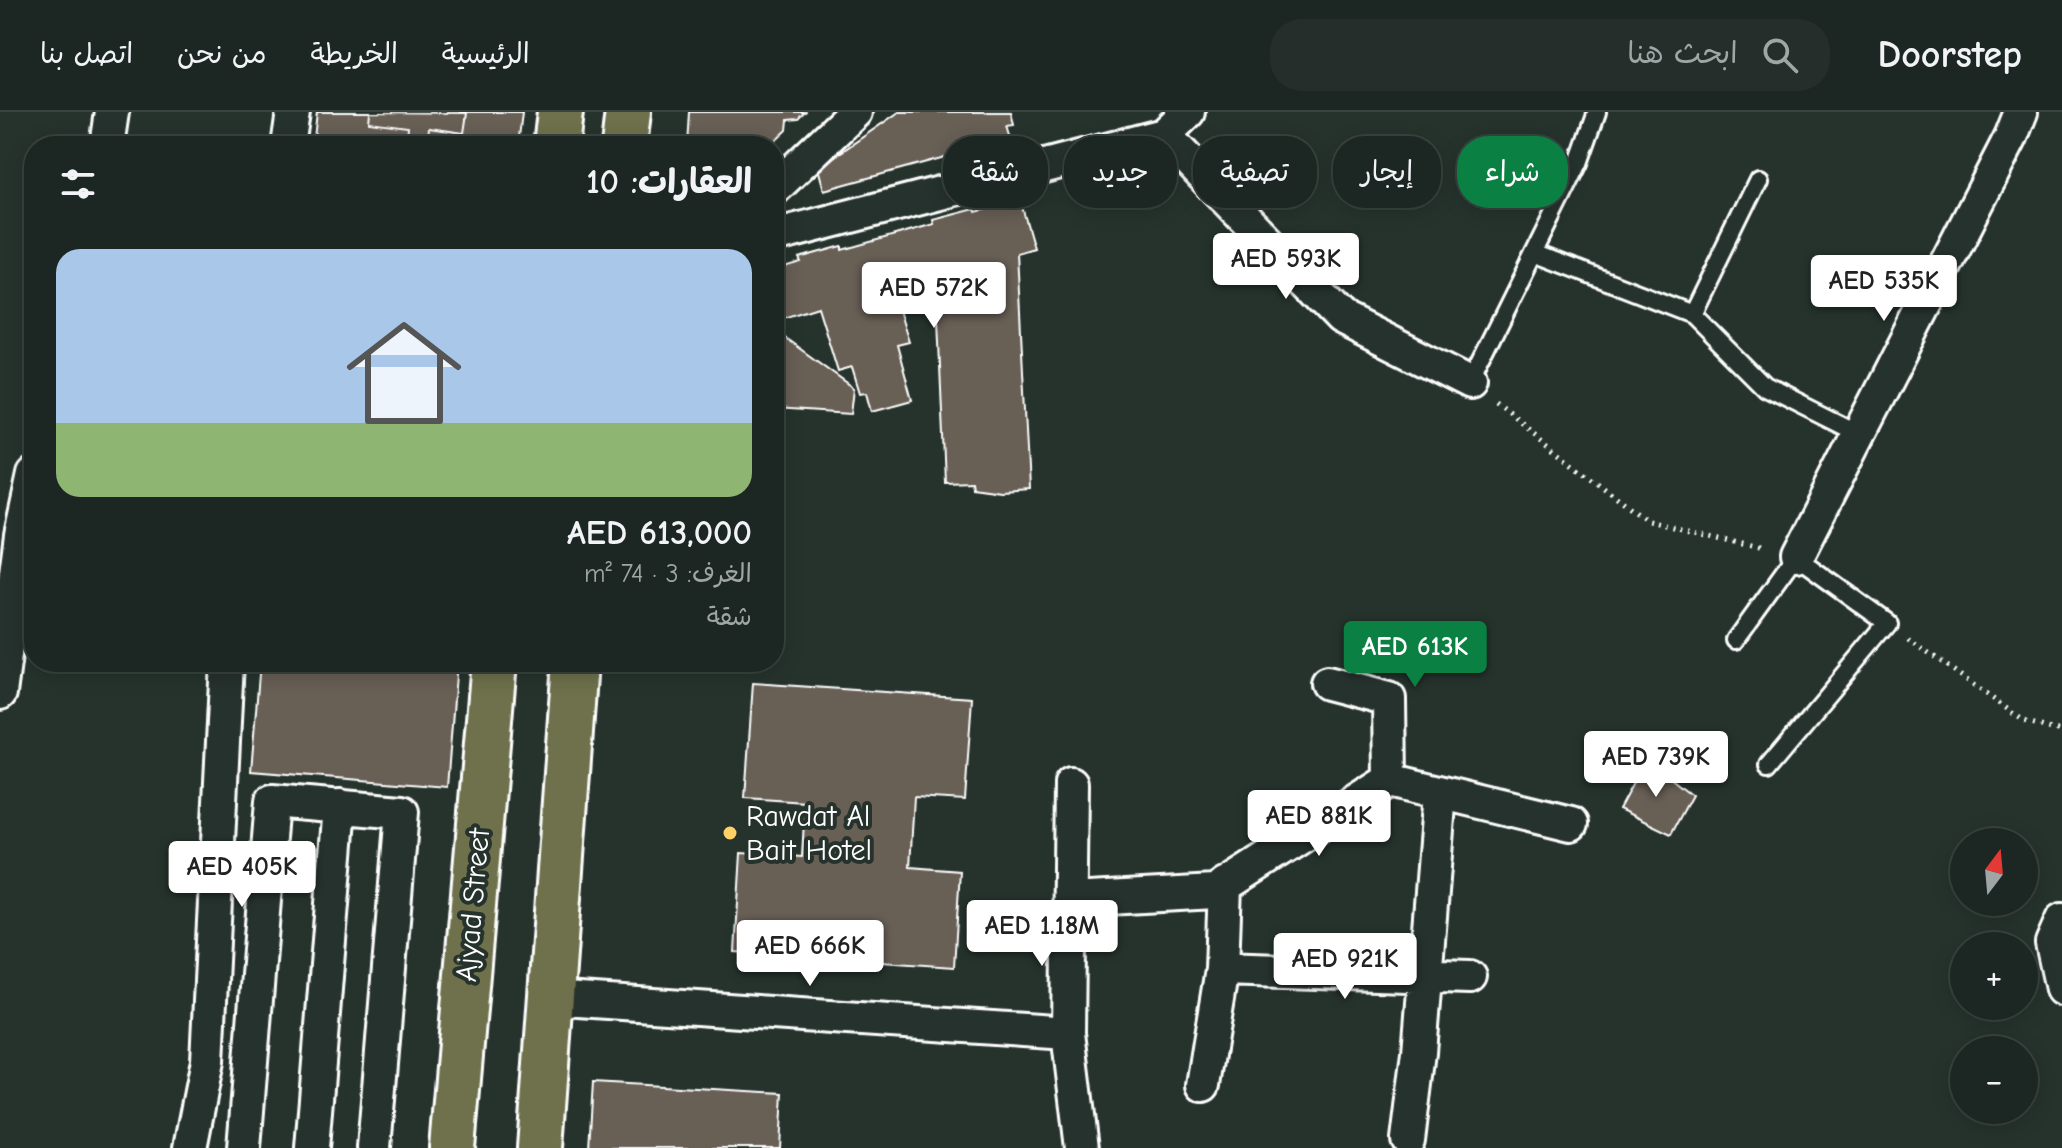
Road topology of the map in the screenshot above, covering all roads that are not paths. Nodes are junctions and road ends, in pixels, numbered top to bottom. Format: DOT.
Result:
graph roads {
  1 [pos="112,112"];
  2 [pos="293,112"];
  3 [pos="560,112"];
  4 [pos="628,112"];
  5 [pos="855,112"];
  6 [pos="1188,112"];
  7 [pos="1597,112"];
  8 [pos="2021,112"];
  9 [pos="1164,135"];
  10 [pos="108,136"];
  11 [pos="289,136"];
  12 [pos="557,136"];
  13 [pos="625,136"];
  14 [pos="784,179"];
  15 [pos="1758,179"];
  16 [pos="784,233"];
  17 [pos="1535,253"];
  18 [pos="1692,314"];
  19 [pos="1470,383"];
  20 [pos="1859,434"];
  21 [pos="24,521"];
  22 [pos="1796,557"];
  23 [pos="1736,640"];
  24 [pos="226,672"];
  25 [pos="493,672"];
  26 [pos="574,672"];
  27 [pos="1327,683"];
  28 [pos="0,693"];
  29 [pos="1769,764"];
  30 [pos="1390,780"];
  31 [pos="1071,784"];
  32 [pos="1440,793"];
  33 [pos="340,806"];
  34 [pos="1571,824"];
  35 [pos="1225,885"];
  36 [pos="1071,900"];
  37 [pos="2062,920"];
  38 [pos="1222,969"];
  39 [pos="1424,976"];
  40 [pos="1470,977"];
  41 [pos="2062,989"];
  42 [pos="549,998"];
  43 [pos="1068,1033"];
  44 [pos="1203,1085"];
  45 [pos="1408,1140"];
  46 [pos="190,1148"];
  47 [pos="244,1148"];
  48 [pos="312,1148"];
  49 [pos="374,1148"];
  50 [pos="452,1148"];
  51 [pos="540,1148"];
  52 [pos="1082,1148"];
  1 -- 10 [label="street"];
  2 -- 11 [label="street"];
  3 -- 12 [label="main road"];
  4 -- 13 [label="main road"];
  5 -- 14 [label="street"];
  6 -- 9 [label="street"];
  7 -- 17 [label="lane"];
  8 -- 20 [label="street"];
  9 -- 16 [label="street"];
  9 -- 19 [label="street"];
  15 -- 18 [label="lane"];
  17 -- 18 [label="lane"];
  17 -- 19 [label="lane"];
  18 -- 20 [label="lane"];
  20 -- 22 [label="street"];
  21 -- 28 [label="street"];
  22 -- 23 [label="lane"];
  22 -- 29 [label="lane"];
  24 -- 46 [label="street"];
  25 -- 50 [label="main road, Ajyad Street"];
  26 -- 42 [label="main road"];
  27 -- 30 [label="street"];
  30 -- 32 [label="street"];
  30 -- 35 [label="street"];
  31 -- 36 [label="street"];
  32 -- 34 [label="street"];
  32 -- 39 [label="street"];
  33 -- 47 [label="street"];
  33 -- 48 [label="street"];
  33 -- 49 [label="street"];
  35 -- 36 [label="street"];
  35 -- 38 [label="street"];
  36 -- 43 [label="street"];
  37 -- 41 [label="street"];
  38 -- 39 [label="street"];
  38 -- 44 [label="street"];
  39 -- 40 [label="street"];
  39 -- 45 [label="street"];
  42 -- 43 [label="street"];
  42 -- 51 [label="main road"];
  43 -- 52 [label="street"];
}
